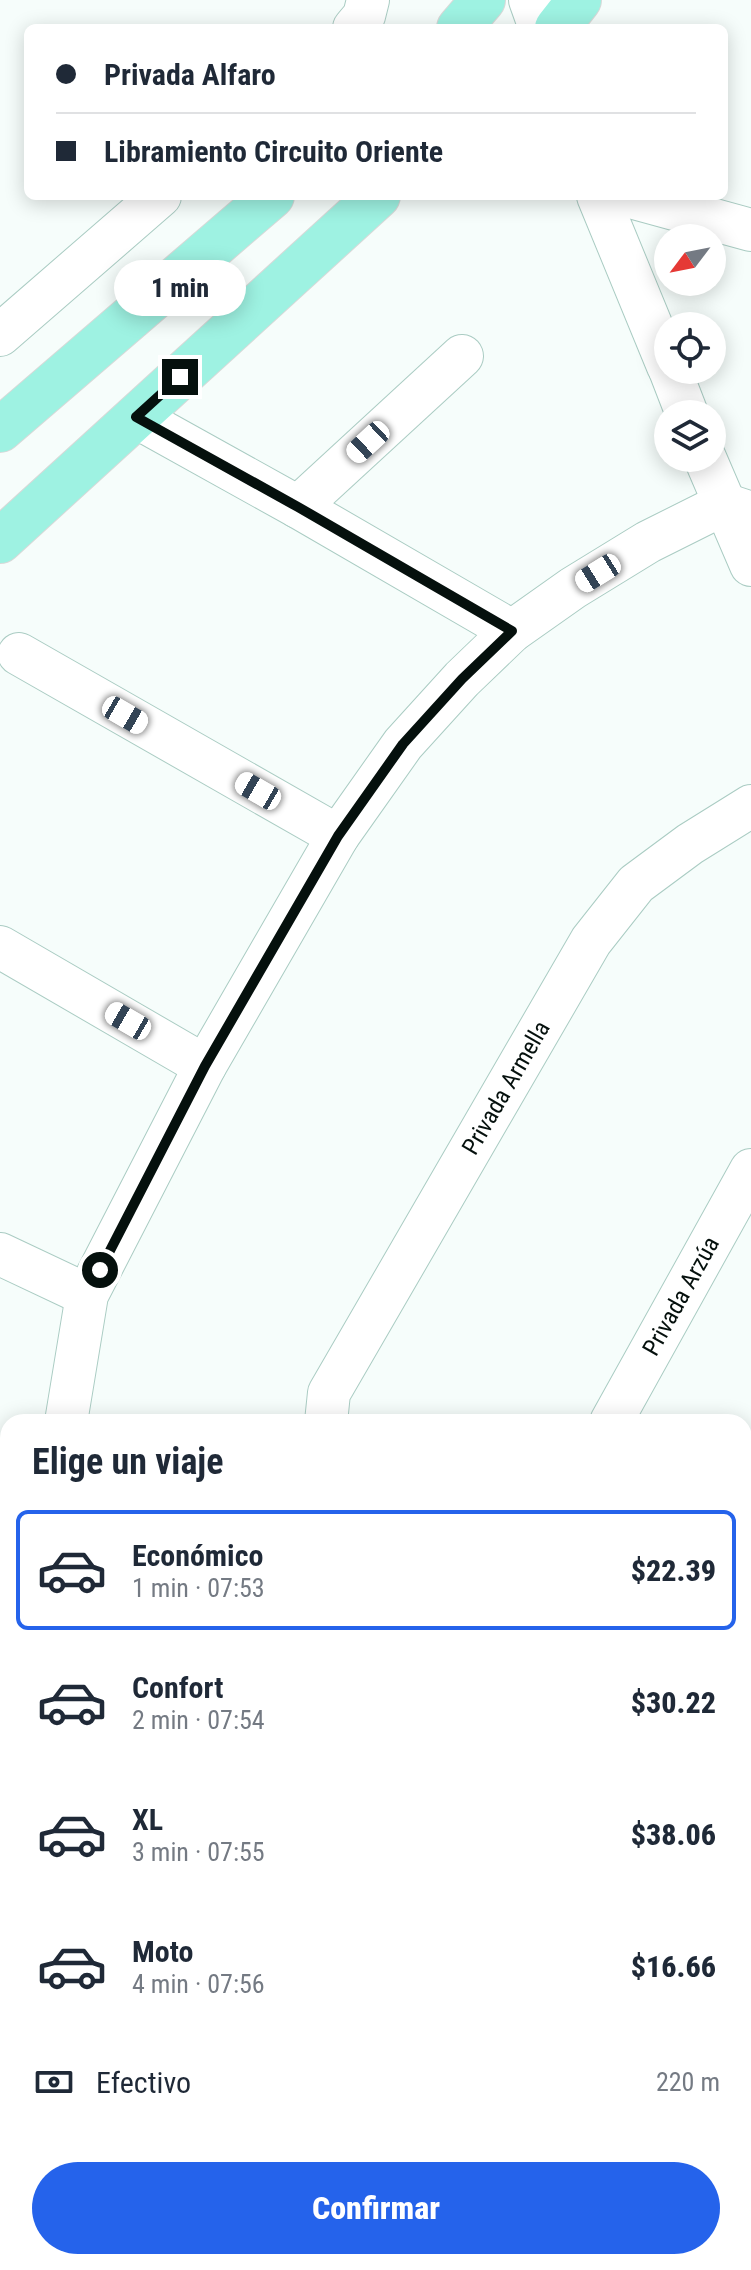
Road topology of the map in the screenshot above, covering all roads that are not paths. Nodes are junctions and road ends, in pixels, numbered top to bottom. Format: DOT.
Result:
graph roads {
  1 [pos="368,0"];
  2 [pos="483,0"];
  3 [pos="530,0"];
  4 [pos="579,0"];
  5 [pos="357,24"];
  6 [pos="462,24"];
  7 [pos="539,24"];
  8 [pos="560,24"];
  9 [pos="161,200"];
  10 [pos="267,200"];
  11 [pos="374,200"];
  12 [pos="600,200"];
  13 [pos="642,200"];
  14 [pos="751,230"];
  15 [pos="654,332"];
  16 [pos="0,335"];
  17 [pos="462,356"];
  18 [pos="136,417"];
  19 [pos="0,430"];
  20 [pos="714,472"];
  21 [pos="298,507"];
  22 [pos="738,509"];
  23 [pos="0,541"];
  24 [pos="751,565"];
  25 [pos="512,631"];
  26 [pos="19,654"];
  27 [pos="751,806"];
  28 [pos="338,836"];
  29 [pos="0,947"];
  30 [pos="205,1066"];
  31 [pos="751,1170"];
  32 [pos="0,1254"];
  33 [pos="87,1295"];
  34 [pos="67,1414"];
  35 [pos="327,1414"];
  36 [pos="615,1414"];
  1 -- 5 [label="street"];
  2 -- 6 [label="main road"];
  3 -- 7 [label="street"];
  4 -- 8 [label="main road"];
  9 -- 16 [label="street"];
  10 -- 19 [label="main road"];
  11 -- 18 [label="main road"];
  12 -- 15 [label="street"];
  13 -- 14 [label="street"];
  17 -- 21 [label="street"];
  18 -- 21 [label="street"];
  18 -- 23 [label="main road"];
  20 -- 22 [label="street"];
  21 -- 25 [label="street"];
  22 -- 24 [label="street"];
  22 -- 25 [label="street"];
  25 -- 28 [label="street"];
  26 -- 28 [label="street"];
  27 -- 35 [label="street, Privada Armella"];
  28 -- 30 [label="street"];
  29 -- 30 [label="street"];
  30 -- 33 [label="street"];
  31 -- 36 [label="street, Privada Arzúa"];
  32 -- 33 [label="street"];
  33 -- 34 [label="street"];
}
